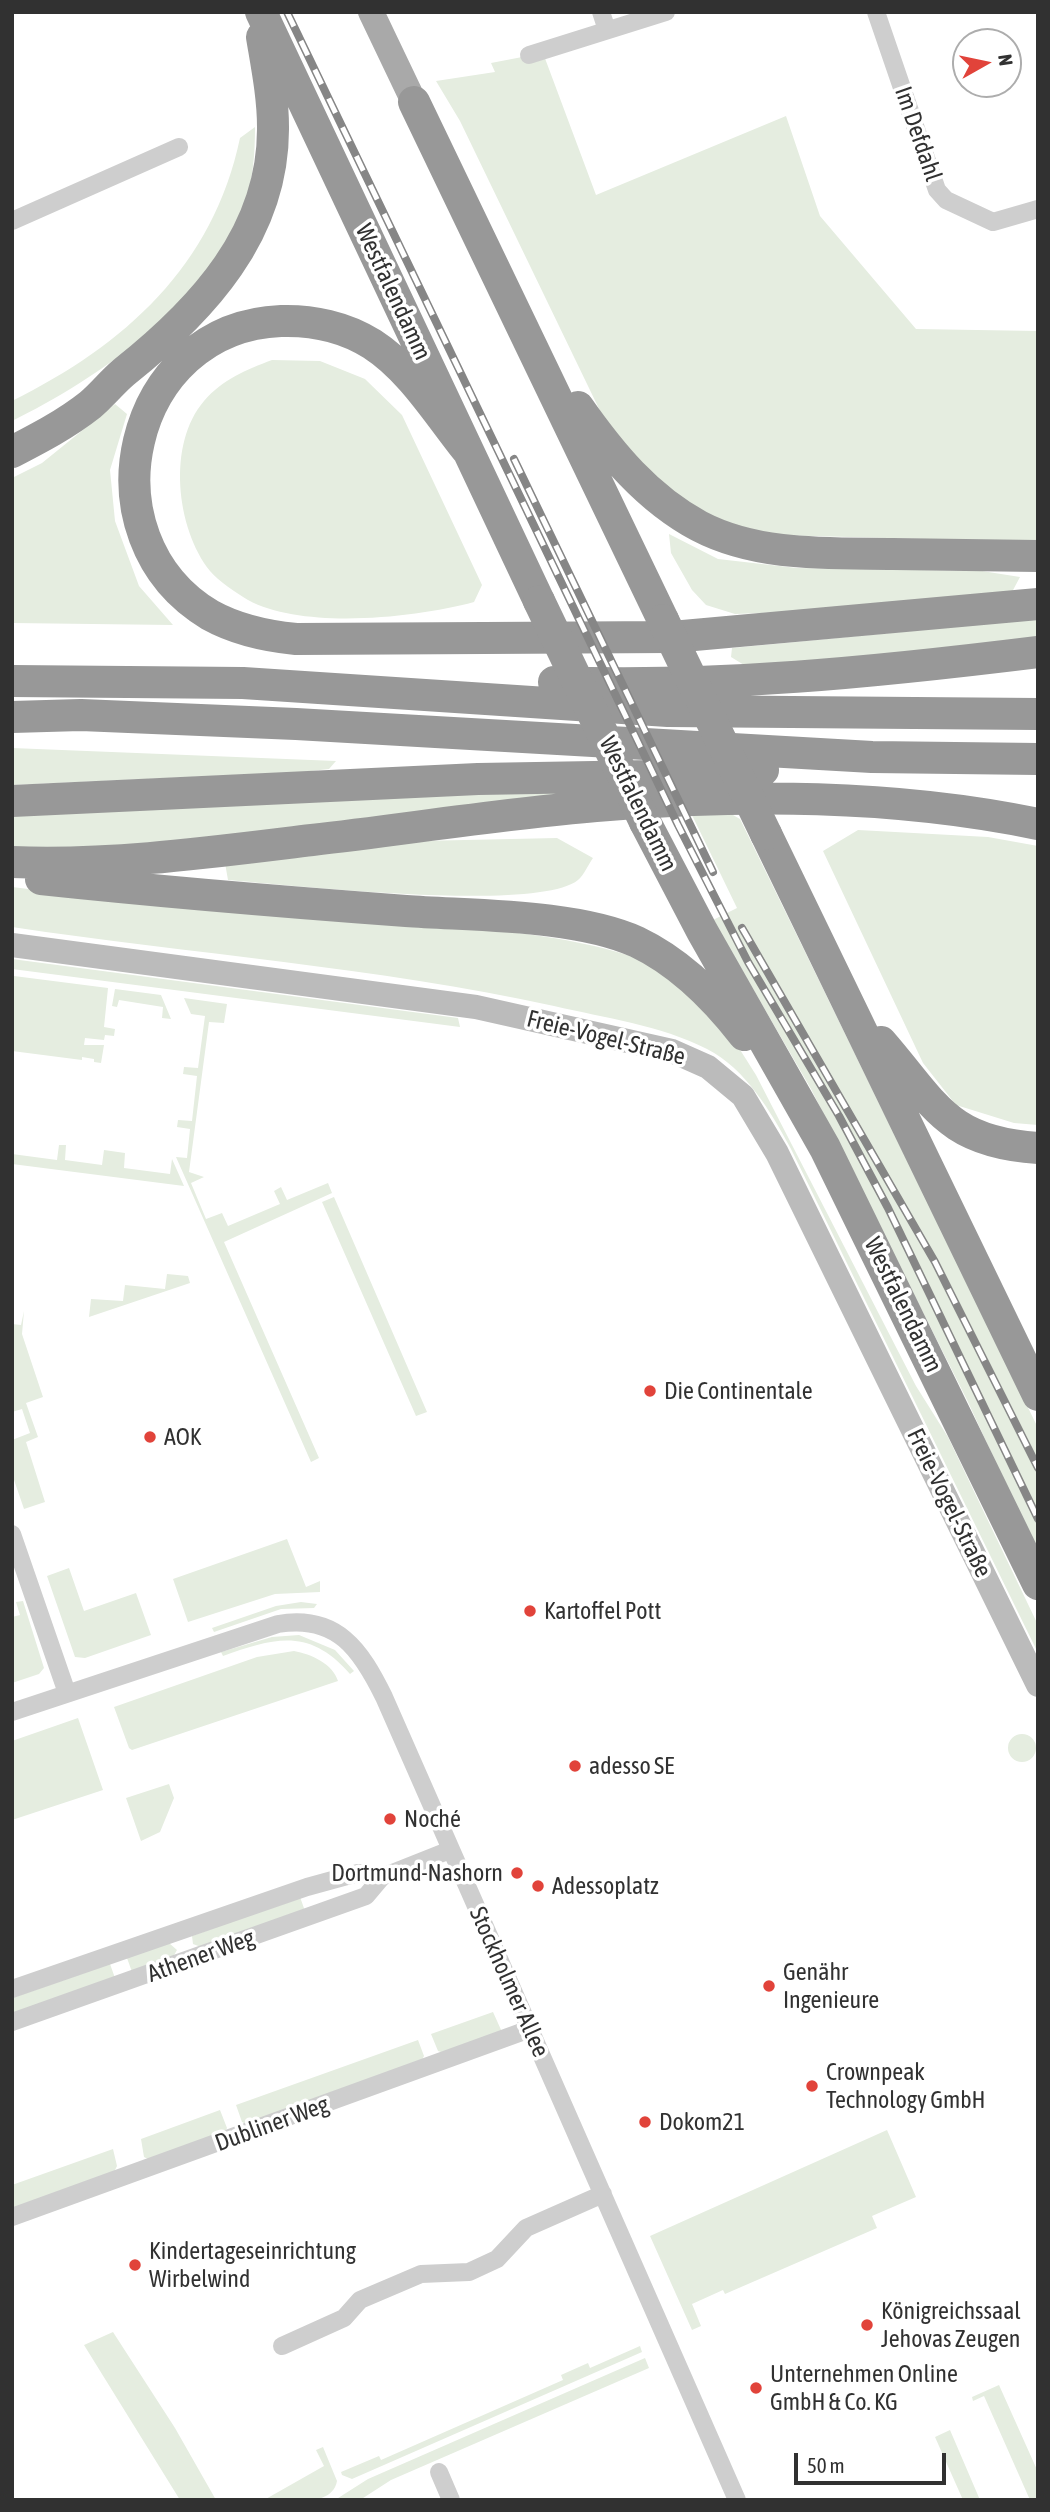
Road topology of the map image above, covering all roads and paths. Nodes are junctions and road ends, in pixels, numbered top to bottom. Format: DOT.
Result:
graph roads {
  1 [pos="260,12"];
  2 [pos="371,12"];
  3 [pos="601,12"];
  4 [pos="666,12"];
  5 [pos="876,12"];
  6 [pos="607,30"];
  7 [pos="529,55"];
  8 [pos="414,102"];
  9 [pos="179,147"];
  10 [pos="1038,209"];
  11 [pos="12,220"];
  12 [pos="118,377"];
  13 [pos="548,380"];
  14 [pos="12,430"];
  15 [pos="467,450"];
  16 [pos="12,452"];
  17 [pos="1038,556"];
  18 [pos="1038,604"];
  19 [pos="1038,652"];
  20 [pos="12,681"];
  21 [pos="427,694"];
  22 [pos="1038,713"];
  23 [pos="12,717"];
  24 [pos="872,757"];
  25 [pos="1038,759"];
  26 [pos="12,801"];
  27 [pos="1038,824"];
  28 [pos="12,862"];
  29 [pos="12,876"];
  30 [pos="12,945"];
  31 [pos="853,1013"];
  32 [pos="788,1080"];
  33 [pos="1038,1148"];
  34 [pos="1038,1395"];
  35 [pos="12,1534"];
  36 [pos="1038,1584"];
  37 [pos="1038,1685"];
  38 [pos="67,1693"];
  39 [pos="12,1712"];
  40 [pos="450,1850"];
  41 [pos="382,1877"];
  42 [pos="12,1989"];
  43 [pos="12,2022"];
  44 [pos="530,2029"];
  45 [pos="603,2194"];
  46 [pos="12,2217"];
  47 [pos="282,2346"];
  48 [pos="439,2472"];
  49 [pos="451,2500"];
  50 [pos="737,2500"];
  1 -- 12 [label="highway"];
  1 -- 15 [label="highway, Westfalendamm"];
  2 -- 8 [label="main road"];
  3 -- 6 [label="street"];
  4 -- 6 [label="street"];
  5 -- 10 [label="street, Im Defdahl"];
  6 -- 7 [label="street"];
  8 -- 13 [label="highway"];
  9 -- 11 [label="street"];
  12 -- 14 [label="highway"];
  12 -- 16 [label="highway"];
  13 -- 17 [label="highway"];
  13 -- 31 [label="highway, bridge"];
  15 -- 18 [label="highway"];
  15 -- 32 [label="highway, Westfalendamm, bridge"];
  19 -- 21 [label="highway"];
  20 -- 21 [label="highway"];
  21 -- 22 [label="highway"];
  23 -- 24 [label="highway"];
  24 -- 25 [label="highway"];
  24 -- 26 [label="highway"];
  27 -- 28 [label="highway"];
  29 -- 32 [label="highway"];
  30 -- 37 [label="street, Freie-Vogel-Straße"];
  31 -- 33 [label="highway"];
  31 -- 34 [label="highway"];
  32 -- 36 [label="highway, Westfalendamm"];
  35 -- 38 [label="street"];
  38 -- 39 [label="street, Stockholmer Allee"];
  38 -- 40 [label="street, Stockholmer Allee"];
  40 -- 41 [label="street, Athener Weg"];
  40 -- 44 [label="street, Stockholmer Allee"];
  41 -- 42 [label="street, Athener Weg"];
  41 -- 43 [label="street, Athener Weg"];
  44 -- 45 [label="street, Stockholmer Allee"];
  44 -- 46 [label="street, Dubliner Weg"];
  45 -- 47 [label="street"];
  45 -- 50 [label="street, Stockholmer Allee"];
  48 -- 49 [label="street"];
}
